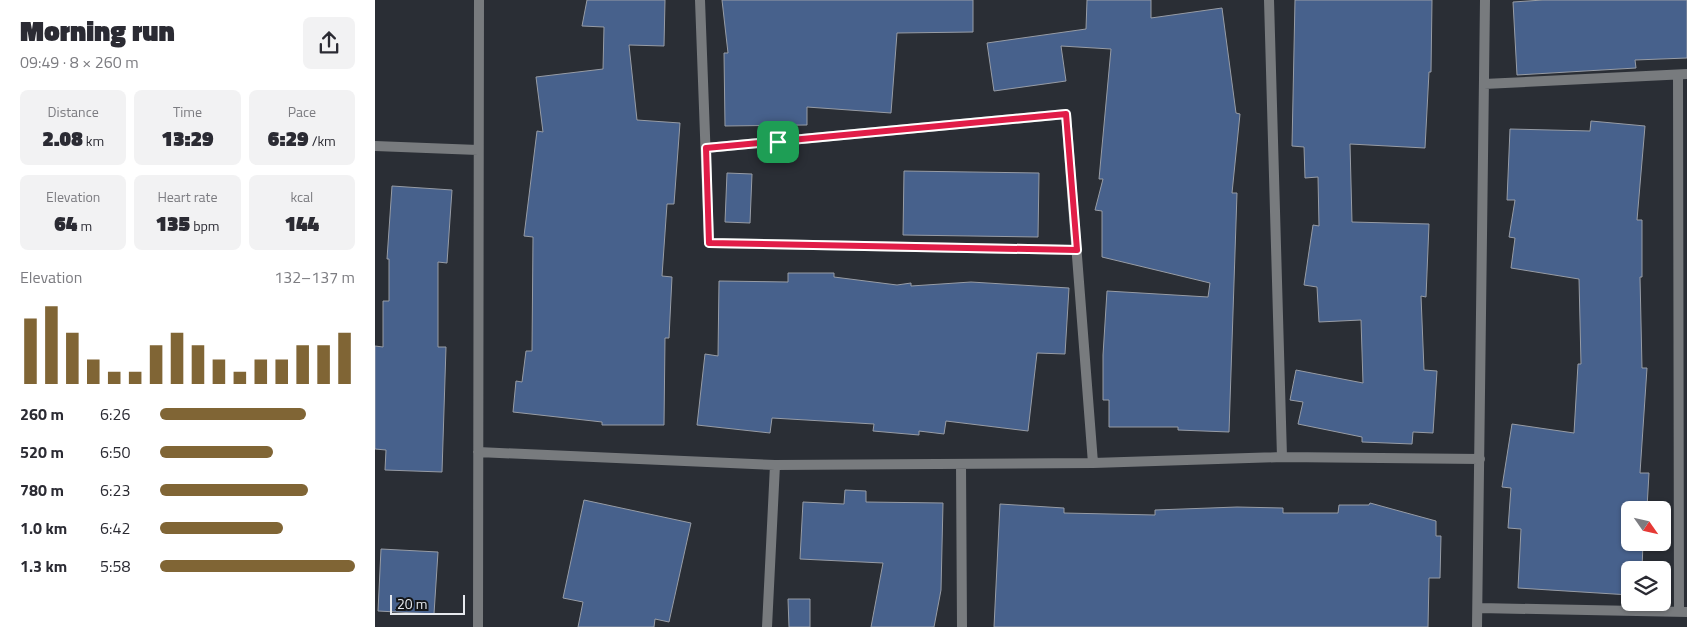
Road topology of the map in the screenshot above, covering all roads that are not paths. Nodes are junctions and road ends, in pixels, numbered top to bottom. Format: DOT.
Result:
graph roads {
  1 [pos="479,0"];
  2 [pos="700,0"];
  3 [pos="1269,0"];
  4 [pos="1485,0"];
  5 [pos="1682,74"];
  6 [pos="1484,84"];
  7 [pos="375,146"];
  8 [pos="706,148"];
  9 [pos="479,150"];
  10 [pos="1077,250"];
  11 [pos="478,452"];
  12 [pos="1282,457"];
  13 [pos="1480,460"];
  14 [pos="1093,463"];
  15 [pos="961,464"];
  16 [pos="775,465"];
  17 [pos="1479,608"];
  18 [pos="1683,612"];
  19 [pos="478,627"];
  20 [pos="767,627"];
  21 [pos="963,627"];
  22 [pos="1477,627"];
  1 -- 9 [label="street"];
  2 -- 8 [label="street"];
  3 -- 12 [label="street"];
  4 -- 6 [label="street"];
  5 -- 6 [label="street"];
  5 -- 18 [label="street"];
  6 -- 13 [label="street"];
  7 -- 9 [label="street"];
  8 -- 10 [label="street"];
  8 -- 10 [label="street"];
  9 -- 11 [label="street"];
  10 -- 14 [label="street"];
  11 -- 16 [label="street"];
  11 -- 19 [label="street"];
  12 -- 13 [label="street"];
  12 -- 14 [label="street"];
  13 -- 17 [label="street"];
  14 -- 15 [label="street"];
  15 -- 16 [label="street"];
  15 -- 21 [label="street"];
  16 -- 20 [label="street"];
  17 -- 18 [label="street"];
  17 -- 22 [label="street"];
}
